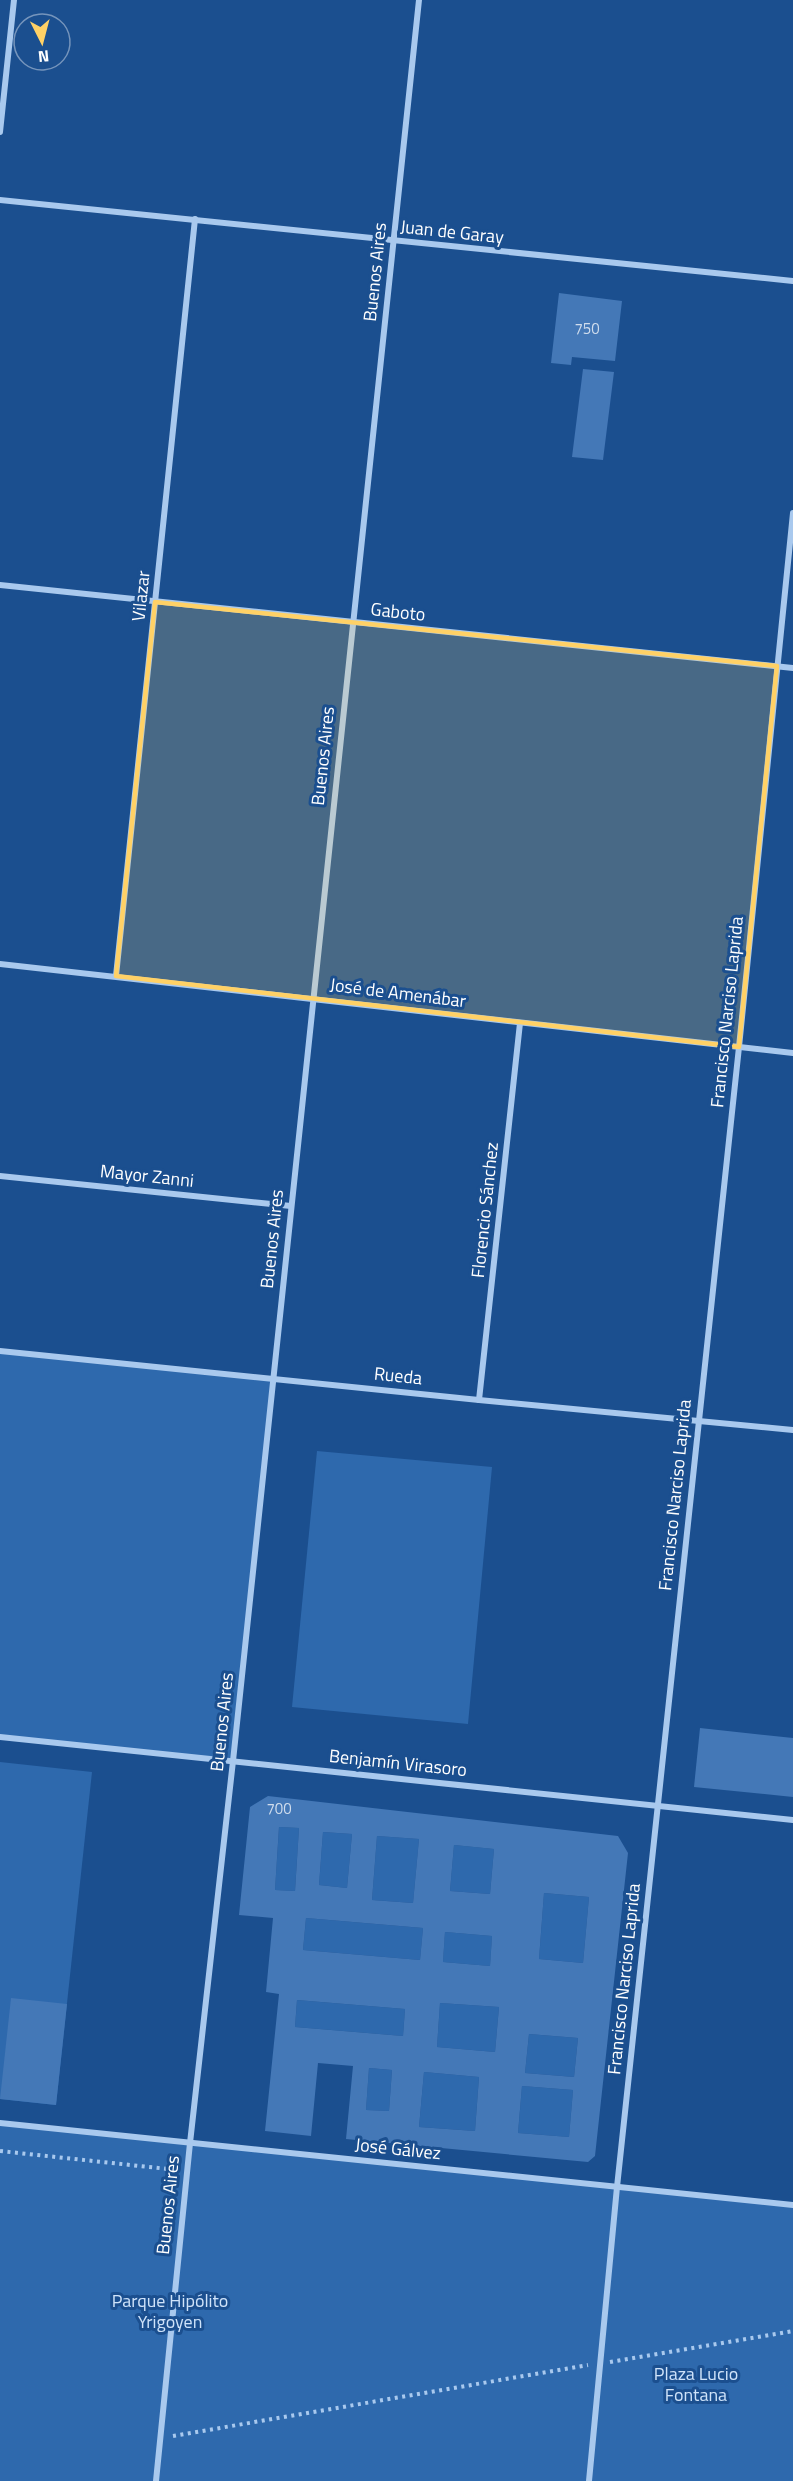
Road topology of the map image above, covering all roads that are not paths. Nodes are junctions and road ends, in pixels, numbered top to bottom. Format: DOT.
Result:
graph roads {
  1 [pos="14,0"];
  2 [pos="419,0"];
  3 [pos="0,132"];
  4 [pos="0,200"];
  5 [pos="195,219"];
  6 [pos="393,241"];
  7 [pos="793,281"];
  8 [pos="793,513"];
  9 [pos="0,585"];
  10 [pos="155,602"];
  11 [pos="352,622"];
  12 [pos="777,666"];
  13 [pos="793,668"];
  14 [pos="0,964"];
  15 [pos="116,976"];
  16 [pos="312,998"];
  17 [pos="520,1023"];
  18 [pos="739,1047"];
  19 [pos="793,1053"];
  20 [pos="0,1176"];
  21 [pos="291,1206"];
  22 [pos="0,1351"];
  23 [pos="272,1378"];
  24 [pos="479,1400"];
  25 [pos="698,1419"];
  26 [pos="793,1430"];
  27 [pos="0,1737"];
  28 [pos="233,1761"];
  29 [pos="657,1805"];
  30 [pos="793,1821"];
  31 [pos="0,2123"];
  32 [pos="190,2143"];
  33 [pos="617,2187"];
  34 [pos="793,2205"];
  35 [pos="156,2481"];
  36 [pos="589,2481"];
  1 -- 3 [label="street"];
  2 -- 6 [label="street, Buenos Aires"];
  4 -- 5 [label="street, Juan de Garay"];
  5 -- 6 [label="street, Juan de Garay"];
  5 -- 10 [label="street, Vilazar"];
  6 -- 7 [label="street, Juan de Garay"];
  6 -- 11 [label="street, Buenos Aires"];
  8 -- 12 [label="street, Francisco Narciso Laprida"];
  9 -- 10 [label="street, Gaboto"];
  10 -- 11 [label="street, Gaboto"];
  10 -- 15 [label="street, Vilazar"];
  11 -- 12 [label="street, Gaboto"];
  11 -- 16 [label="street, Buenos Aires"];
  12 -- 13 [label="street, Gaboto"];
  12 -- 18 [label="street, Francisco Narciso Laprida"];
  14 -- 15 [label="street, José de Amenábar"];
  15 -- 16 [label="street, José de Amenábar"];
  16 -- 17 [label="street, José de Amenábar"];
  16 -- 21 [label="street, Buenos Aires"];
  17 -- 18 [label="street, José de Amenábar"];
  17 -- 24 [label="street, Florencio Sánchez"];
  18 -- 19 [label="street, José de Amenábar"];
  18 -- 25 [label="street, Francisco Narciso Laprida"];
  20 -- 21 [label="street, Mayor Zanni"];
  21 -- 23 [label="street, Buenos Aires"];
  22 -- 23 [label="street, Rueda"];
  23 -- 24 [label="street, Rueda"];
  23 -- 28 [label="street, Buenos Aires"];
  24 -- 25 [label="street, Rueda"];
  25 -- 26 [label="street, Rueda"];
  25 -- 29 [label="street, Francisco Narciso Laprida"];
  27 -- 28 [label="street, Benjamín Virasoro"];
  28 -- 29 [label="street, Benjamín Virasoro"];
  28 -- 32 [label="street, Buenos Aires"];
  29 -- 30 [label="street, Benjamín Virasoro"];
  29 -- 33 [label="street, Francisco Narciso Laprida"];
  31 -- 32 [label="street, José Gálvez"];
  32 -- 33 [label="street, José Gálvez"];
  32 -- 35 [label="street, Buenos Aires"];
  33 -- 34 [label="street, José Gálvez"];
  33 -- 36 [label="street, Francisco Narciso Laprida"];
}
